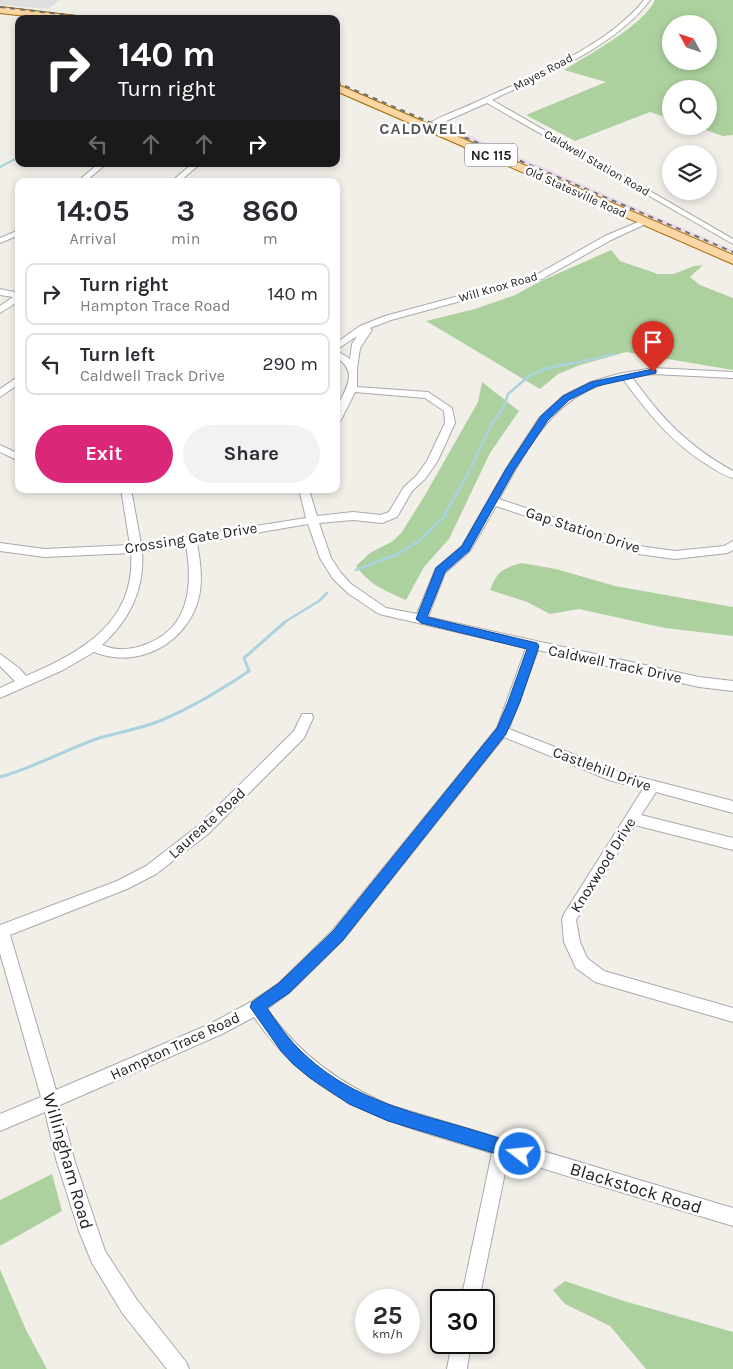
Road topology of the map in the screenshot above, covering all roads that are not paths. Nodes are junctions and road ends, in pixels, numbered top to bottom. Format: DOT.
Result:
graph roads {
  1 [pos="647,0"];
  2 [pos="0,10"];
  3 [pos="43,15"];
  4 [pos="340,89"];
  5 [pos="487,100"];
  6 [pos="428,127"];
  7 [pos="98,167"];
  8 [pos="192,167"];
  9 [pos="86,178"];
  10 [pos="180,178"];
  11 [pos="646,222"];
  12 [pos="15,234"];
  13 [pos="0,241"];
  14 [pos="733,242"];
  15 [pos="733,260"];
  16 [pos="0,292"];
  17 [pos="15,295"];
  18 [pos="15,299"];
  19 [pos="0,310"];
  20 [pos="372,325"];
  21 [pos="340,344"];
  22 [pos="340,355"];
  23 [pos="353,368"];
  24 [pos="733,375"];
  25 [pos="626,376"];
  26 [pos="15,382"];
  27 [pos="352,389"];
  28 [pos="0,394"];
  29 [pos="340,412"];
  30 [pos="0,448"];
  31 [pos="15,456"];
  32 [pos="733,475"];
  33 [pos="127,493"];
  34 [pos="305,493"];
  35 [pos="493,501"];
  36 [pos="313,520"];
  37 [pos="191,539"];
  38 [pos="733,545"];
  39 [pos="0,547"];
  40 [pos="135,549"];
  41 [pos="421,619"];
  42 [pos="94,646"];
  43 [pos="533,646"];
  44 [pos="0,659"];
  45 [pos="23,682"];
  46 [pos="733,686"];
  47 [pos="0,693"];
  48 [pos="307,718"];
  49 [pos="502,731"];
  50 [pos="652,787"];
  51 [pos="733,807"];
  52 [pos="632,819"];
  53 [pos="733,844"];
  54 [pos="1,932"];
  55 [pos="257,1007"];
  56 [pos="733,1015"];
  57 [pos="50,1102"];
  58 [pos="0,1123"];
  59 [pos="501,1148"];
  60 [pos="733,1217"];
  61 [pos="472,1289"];
  62 [pos="460,1354"];
  63 [pos="179,1369"];
  64 [pos="457,1369"];
  1 -- 5 [label="street, Mayes Road"];
  2 -- 3 [label="main road"];
  4 -- 6 [label="main road, Old Statesville Road / NC 115"];
  5 -- 6 [label="street, Mayes Road"];
  5 -- 14 [label="street, Caldwell Station Road"];
  6 -- 11 [label="main road, Old Statesville Road / NC 115"];
  7 -- 9 [label="street"];
  8 -- 10 [label="street"];
  11 -- 15 [label="main road, Old Statesville Road / NC 115"];
  11 -- 20 [label="street, Will Knox Road"];
  12 -- 13 [label="street"];
  16 -- 17 [label="street"];
  18 -- 19 [label="street"];
  20 -- 21 [label="street, Will Knox Road"];
  20 -- 23 [label="street, Will Knox Road"];
  22 -- 23 [label="street"];
  23 -- 27 [label="street"];
  24 -- 25 [label="street"];
  25 -- 32 [label="street"];
  25 -- 35 [label="street"];
  26 -- 28 [label="street"];
  27 -- 29 [label="street"];
  27 -- 36 [label="street, Crossing Gate Drive"];
  30 -- 31 [label="street"];
  33 -- 40 [label="street"];
  34 -- 36 [label="street, Caldwell Track Drive"];
  35 -- 38 [label="street, Gap Station Drive"];
  35 -- 41 [label="street"];
  36 -- 37 [label="street, Crossing Gate Drive"];
  36 -- 41 [label="street, Caldwell Track Drive"];
  37 -- 40 [label="street, Crossing Gate Drive"];
  37 -- 42 [label="street"];
  39 -- 40 [label="street, Crossing Gate Drive"];
  40 -- 42 [label="street"];
  41 -- 43 [label="street, Caldwell Track Drive"];
  42 -- 45 [label="street"];
  43 -- 46 [label="street, Caldwell Track Drive"];
  43 -- 49 [label="street, Hampton Trace Road"];
  44 -- 45 [label="street"];
  45 -- 47 [label="street"];
  48 -- 54 [label="street, Laureate Road"];
  49 -- 50 [label="street, Castlehill Drive"];
  49 -- 55 [label="street, Hampton Trace Road"];
  50 -- 51 [label="street, Castlehill Drive"];
  50 -- 52 [label="street, Knoxwood Drive"];
  52 -- 53 [label="street"];
  52 -- 56 [label="street, Knoxwood Drive"];
  54 -- 57 [label="street, Willingham Road"];
  55 -- 57 [label="street, Hampton Trace Road"];
  55 -- 59 [label="street, Blackstock Road"];
  57 -- 58 [label="street, Hampton Trace Road"];
  57 -- 63 [label="street, Willingham Road"];
  59 -- 60 [label="street, Blackstock Road"];
  59 -- 61 [label="street"];
  62 -- 64 [label="street"];
}
